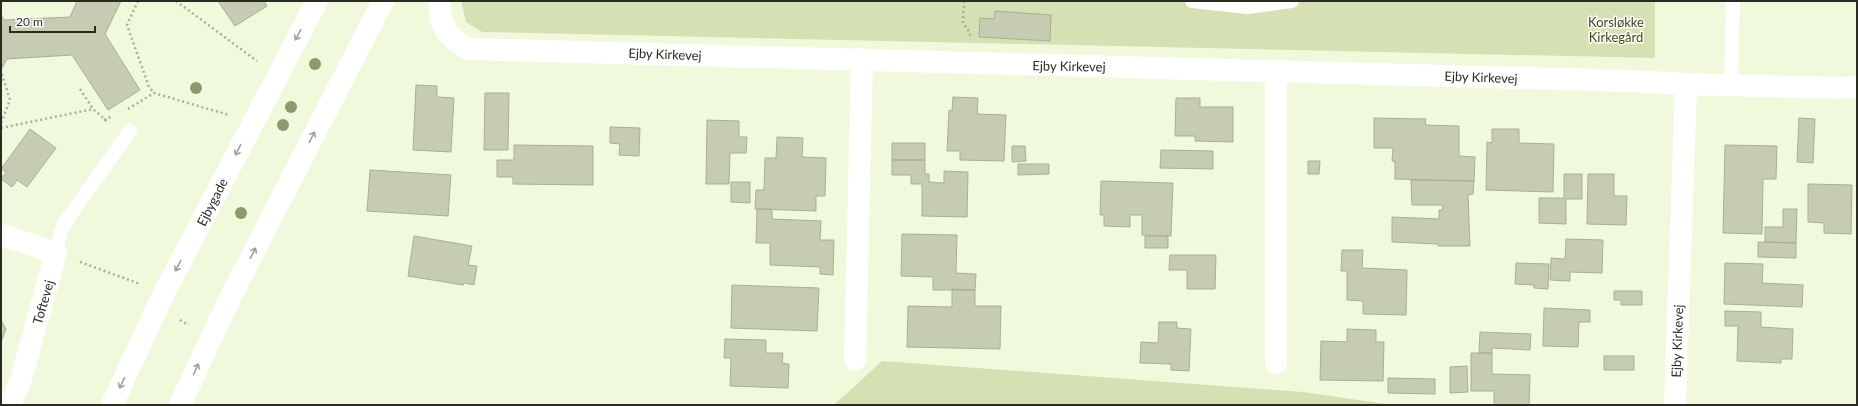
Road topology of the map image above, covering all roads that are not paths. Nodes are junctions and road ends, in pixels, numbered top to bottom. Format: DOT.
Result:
graph roads {
  1 [pos="317,1"];
  2 [pos="383,1"];
  3 [pos="440,1"];
  4 [pos="1192,1"];
  5 [pos="1292,1"];
  6 [pos="1733,1"];
  7 [pos="862,59"];
  8 [pos="1276,71"];
  9 [pos="1686,84"];
  10 [pos="1731,86"];
  11 [pos="1857,87"];
  12 [pos="129,133"];
  13 [pos="1,235"];
  14 [pos="56,253"];
  15 [pos="855,360"];
  16 [pos="1276,363"];
  17 [pos="10,405"];
  18 [pos="112,405"];
  19 [pos="180,405"];
  20 [pos="1675,405"];
  1 -- 18 [label="street, Ejbygade, one-way"];
  19 -- 2 [label="street, one-way"];
  3 -- 7 [label="street, Ejby Kirkevej"];
  4 -- 5 [label="lane"];
  6 -- 10 [label="lane"];
  7 -- 8 [label="street, Ejby Kirkevej"];
  7 -- 15 [label="street"];
  8 -- 9 [label="street, Ejby Kirkevej"];
  8 -- 16 [label="street"];
  9 -- 10 [label="street, Ejby Kirkevej"];
  9 -- 20 [label="street, Ejby Kirkevej"];
  10 -- 11 [label="street, Ejby Kirkevej"];
  12 -- 14 [label="lane"];
  13 -- 14 [label="street"];
  14 -- 17 [label="street, Toftevej"];
}
